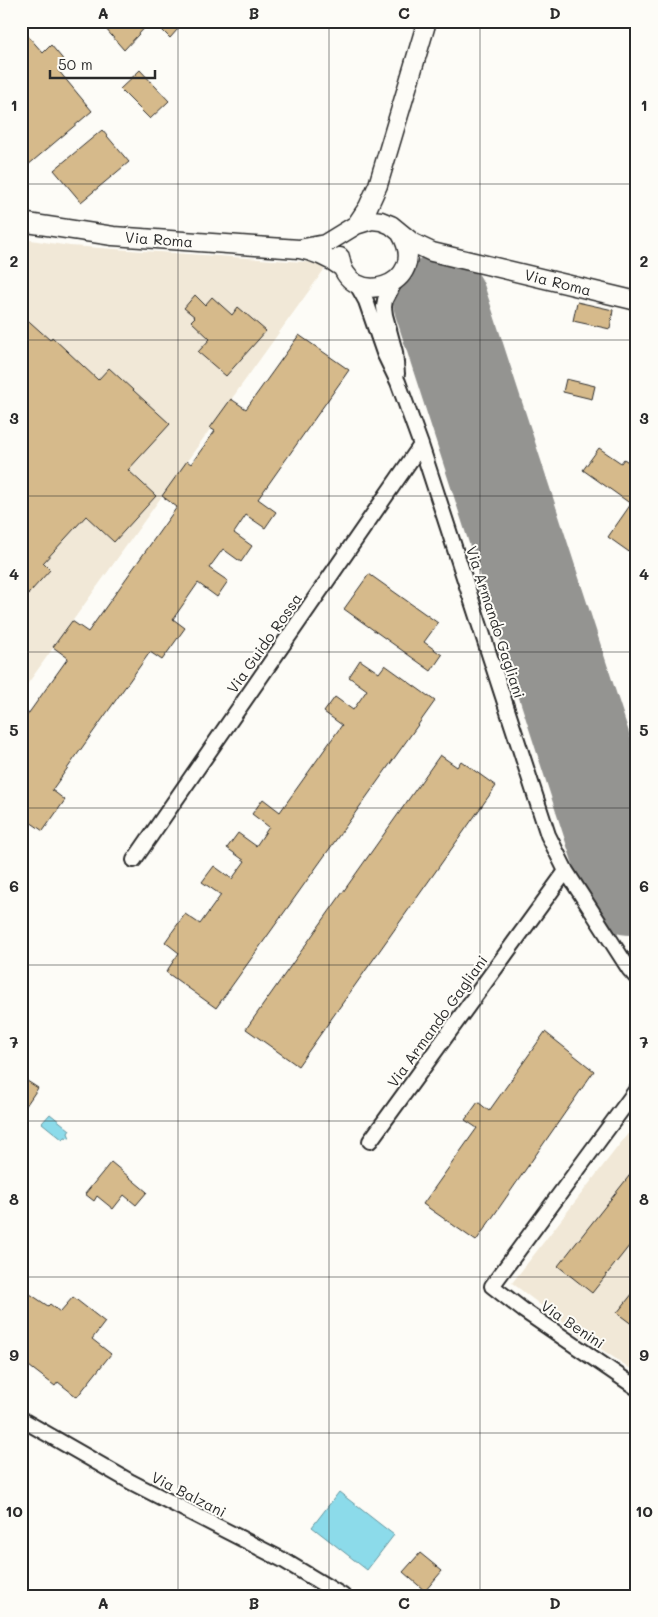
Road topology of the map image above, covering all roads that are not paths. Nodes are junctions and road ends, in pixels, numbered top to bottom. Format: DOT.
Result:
graph roads {
  1 [pos="427,21"];
  2 [pos="378,185"];
  3 [pos="21,222"];
  4 [pos="353,227"];
  5 [pos="399,232"];
  6 [pos="299,249"];
  7 [pos="450,258"];
  8 [pos="406,265"];
  9 [pos="343,268"];
  10 [pos="395,281"];
  11 [pos="356,283"];
  12 [pos="637,300"];
  13 [pos="398,382"];
  14 [pos="421,445"];
  15 [pos="134,860"];
  16 [pos="566,871"];
  17 [pos="633,973"];
  18 [pos="637,988"];
  19 [pos="635,1087"];
  20 [pos="370,1141"];
  21 [pos="637,1388"];
  22 [pos="21,1419"];
  23 [pos="343,1596"];
  1 -- 2 [label="street"];
  2 -- 4 [label="street"];
  2 -- 5 [label="street"];
  3 -- 6 [label="street, Via Roma"];
  4 -- 5 [label="street, Via Roma"];
  4 -- 6 [label="street, Via Roma"];
  4 -- 9 [label="street"];
  5 -- 7 [label="street, Via Roma"];
  5 -- 8 [label="street"];
  6 -- 9 [label="street, Via Roma"];
  7 -- 8 [label="street, Via Roma"];
  7 -- 12 [label="street, Via Roma"];
  8 -- 10 [label="street"];
  9 -- 11 [label="street, Via Roma"];
  10 -- 11 [label="street"];
  10 -- 13 [label="street, Via Armando Gagliani"];
  11 -- 13 [label="street, Via Armando Gagliani"];
  13 -- 14 [label="street, Via Armando Gagliani"];
  14 -- 15 [label="street, Via Guido Rossa"];
  14 -- 16 [label="street, Via Armando Gagliani"];
  16 -- 17 [label="street, Via Armando Gagliani"];
  16 -- 20 [label="street, Via Armando Gagliani"];
  17 -- 18 [label="street, Via Armando Gagliani"];
  19 -- 21 [label="street, Via Benini"];
  22 -- 23 [label="street, Via Balzani"];
}
